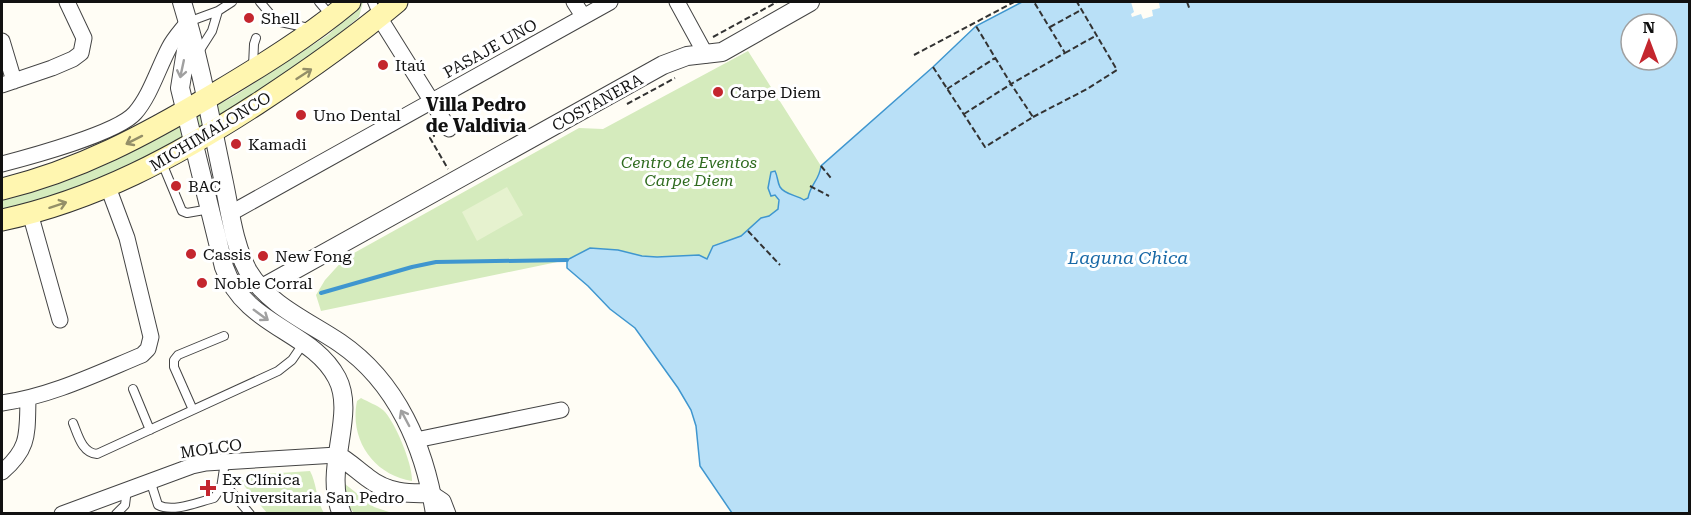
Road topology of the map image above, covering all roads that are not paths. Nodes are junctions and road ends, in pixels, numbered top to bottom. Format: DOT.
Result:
graph roads {
  1 [pos="67,2"];
  2 [pos="182,2"];
  3 [pos="232,2"];
  4 [pos="260,2"];
  5 [pos="350,2"];
  6 [pos="397,2"];
  7 [pos="574,2"];
  8 [pos="610,2"];
  9 [pos="677,2"];
  10 [pos="810,2"];
  11 [pos="376,9"];
  12 [pos="218,11"];
  13 [pos="322,16"];
  14 [pos="583,16"];
  15 [pos="189,24"];
  16 [pos="256,38"];
  17 [pos="2,41"];
  18 [pos="197,54"];
  19 [pos="709,55"];
  20 [pos="252,71"];
  21 [pos="8,83"];
  22 [pos="206,98"];
  23 [pos="428,103"];
  24 [pos="186,112"];
  25 [pos="449,129"];
  26 [pos="213,132"];
  27 [pos="194,144"];
  28 [pos="161,162"];
  29 [pos="2,164"];
  30 [pos="108,187"];
  31 [pos="2,189"];
  32 [pos="210,209"];
  33 [pos="30,213"];
  34 [pos="231,213"];
  35 [pos="2,220"];
  36 [pos="262,288"];
  37 [pos="60,320"];
  38 [pos="224,336"];
  39 [pos="303,344"];
  40 [pos="362,361"];
  41 [pos="339,380"];
  42 [pos="133,389"];
  43 [pos="28,399"];
  44 [pos="2,403"];
  45 [pos="193,410"];
  46 [pos="561,410"];
  47 [pos="73,423"];
  48 [pos="150,430"];
  49 [pos="416,440"];
  50 [pos="337,455"];
  51 [pos="225,462"];
  52 [pos="2,472"];
  53 [pos="150,480"];
  54 [pos="223,482"];
  55 [pos="126,489"];
  56 [pos="431,493"];
  57 [pos="62,513"];
  58 [pos="116,513"];
  59 [pos="250,513"];
  60 [pos="342,513"];
  61 [pos="435,513"];
  62 [pos="448,513"];
  1 -- 21 [label="street"];
  2 -- 15 [label="street"];
  3 -- 12 [label="lane"];
  4 -- 13 [label="lane"];
  5 -- 13 [label="main road, MICHIMALONCO"];
  6 -- 11 [label="main road, MICHIMALONCO"];
  7 -- 14 [label="street"];
  8 -- 14 [label="street, PASAJE UNO"];
  9 -- 19 [label="street"];
  10 -- 19 [label="street, COSTANERA"];
  11 -- 23 [label="street"];
  26 -- 11 [label="main road, MICHIMALONCO, one-way"];
  12 -- 15 [label="lane"];
  12 -- 18 [label="lane"];
  13 -- 20 [label="main road, MICHIMALONCO"];
  14 -- 23 [label="street, PASAJE UNO"];
  15 -- 18 [label="street"];
  15 -- 24 [label="street, one-way"];
  15 -- 29 [label="street"];
  16 -- 20 [label="lane"];
  17 -- 21 [label="street"];
  18 -- 22 [label="street"];
  19 -- 36 [label="street, COSTANERA"];
  20 -- 22 [label="main road, MICHIMALONCO"];
  22 -- 24 [label="main road, MICHIMALONCO"];
  22 -- 26 [label="street"];
  23 -- 25 [label="street"];
  23 -- 34 [label="street, PASAJE UNO"];
  24 -- 27 [label="street"];
  24 -- 31 [label="main road, MICHIMALONCO, one-way"];
  26 -- 27 [label="main road, MICHIMALONCO"];
  26 -- 34 [label="street"];
  27 -- 28 [label="main road, MICHIMALONCO"];
  27 -- 32 [label="street"];
  28 -- 30 [label="main road, MICHIMALONCO"];
  28 -- 32 [label="lane"];
  33 -- 30 [label="main road, MICHIMALONCO, one-way"];
  30 -- 43 [label="street"];
  32 -- 39 [label="street, one-way"];
  33 -- 35 [label="main road, MICHIMALONCO"];
  33 -- 37 [label="street"];
  34 -- 36 [label="street"];
  36 -- 40 [label="street"];
  38 -- 45 [label="lane"];
  39 -- 41 [label="street"];
  39 -- 45 [label="lane"];
  40 -- 41 [label="street"];
  49 -- 40 [label="street, one-way"];
  41 -- 50 [label="street"];
  42 -- 48 [label="lane"];
  43 -- 44 [label="street"];
  43 -- 52 [label="street"];
  45 -- 48 [label="lane"];
  46 -- 49 [label="street"];
  47 -- 48 [label="lane"];
  49 -- 56 [label="street"];
  50 -- 51 [label="street, MOLCO"];
  50 -- 56 [label="street"];
  50 -- 60 [label="street"];
  51 -- 53 [label="street, MOLCO"];
  51 -- 54 [label="lane"];
  53 -- 54 [label="lane"];
  53 -- 55 [label="street, MOLCO"];
  54 -- 59 [label="lane"];
  55 -- 57 [label="street, MOLCO"];
  55 -- 58 [label="lane"];
  56 -- 61 [label="street"];
  56 -- 62 [label="street"];
}
